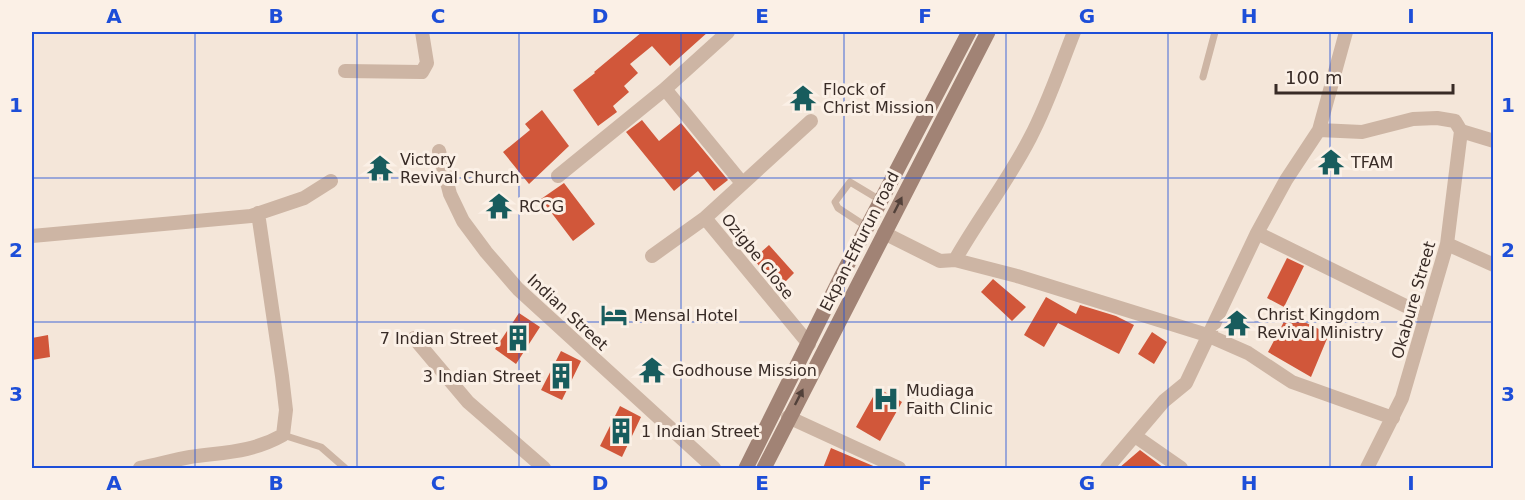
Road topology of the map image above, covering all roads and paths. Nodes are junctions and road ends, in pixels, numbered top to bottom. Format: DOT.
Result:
graph roads {
  1 [pos="422,32"];
  2 [pos="728,32"];
  3 [pos="969,32"];
  4 [pos="988,32"];
  5 [pos="1074,32"];
  6 [pos="1215,32"];
  7 [pos="1346,32"];
  8 [pos="345,71"];
  9 [pos="1203,77"];
  10 [pos="665,89"];
  11 [pos="811,121"];
  12 [pos="1319,130"];
  13 [pos="1461,131"];
  14 [pos="1494,141"];
  15 [pos="439,151"];
  16 [pos="558,176"];
  17 [pos="331,181"];
  18 [pos="742,183"];
  19 [pos="881,200"];
  20 [pos="258,213"];
  21 [pos="705,218"];
  22 [pos="867,227"];
  23 [pos="884,233"];
  24 [pos="1257,233"];
  25 [pos="32,236"];
  26 [pos="1447,244"];
  27 [pos="652,256"];
  28 [pos="955,260"];
  29 [pos="1494,265"];
  30 [pos="1426,316"];
  31 [pos="1208,335"];
  32 [pos="414,338"];
  33 [pos="809,344"];
  34 [pos="788,417"];
  35 [pos="1393,418"];
  36 [pos="283,435"];
  37 [pos="1135,436"];
  38 [pos="140,468"];
  39 [pos="345,468"];
  40 [pos="544,468"];
  41 [pos="714,468"];
  42 [pos="746,468"];
  43 [pos="764,468"];
  44 [pos="898,468"];
  45 [pos="1107,468"];
  46 [pos="1181,468"];
  47 [pos="1367,468"];
  1 -- 8 [label="street"];
  2 -- 10 [label="street"];
  3 -- 19 [label="main road"];
  23 -- 4 [label="main road, Ekpan-Effurun road, one-way"];
  5 -- 28 [label="street"];
  6 -- 9 [label="lane"];
  7 -- 12 [label="street"];
  10 -- 16 [label="street"];
  10 -- 18 [label="street"];
  11 -- 18 [label="street, Ozigbe Close"];
  12 -- 13 [label="street"];
  12 -- 24 [label="street"];
  13 -- 14 [label="street"];
  13 -- 26 [label="street, Okabure Street"];
  15 -- 41 [label="street, Indian Street"];
  17 -- 20 [label="street"];
  18 -- 21 [label="street, Ozigbe Close"];
  19 -- 22 [label="main road"];
  19 -- 22 [label="lane"];
  20 -- 25 [label="street"];
  20 -- 36 [label="street"];
  21 -- 27 [label="street, Ozigbe Close"];
  21 -- 33 [label="street, Ozigbe Close"];
  22 -- 33 [label="main road"];
  23 -- 28 [label="street"];
  34 -- 23 [label="main road, Ekpan-Effurun road, one-way"];
  24 -- 30 [label="street"];
  24 -- 31 [label="street"];
  26 -- 29 [label="street"];
  26 -- 30 [label="street, Okabure Street"];
  28 -- 31 [label="street"];
  30 -- 35 [label="street, Okabure Street"];
  31 -- 35 [label="street"];
  31 -- 37 [label="street"];
  32 -- 40 [label="street"];
  33 -- 42 [label="main road"];
  34 -- 43 [label="main road, Ekpan-Effurun road"];
  34 -- 44 [label="street"];
  35 -- 47 [label="street, Okabure Street"];
  36 -- 38 [label="street"];
  36 -- 39 [label="lane"];
  37 -- 45 [label="street"];
  37 -- 46 [label="street"];
}
